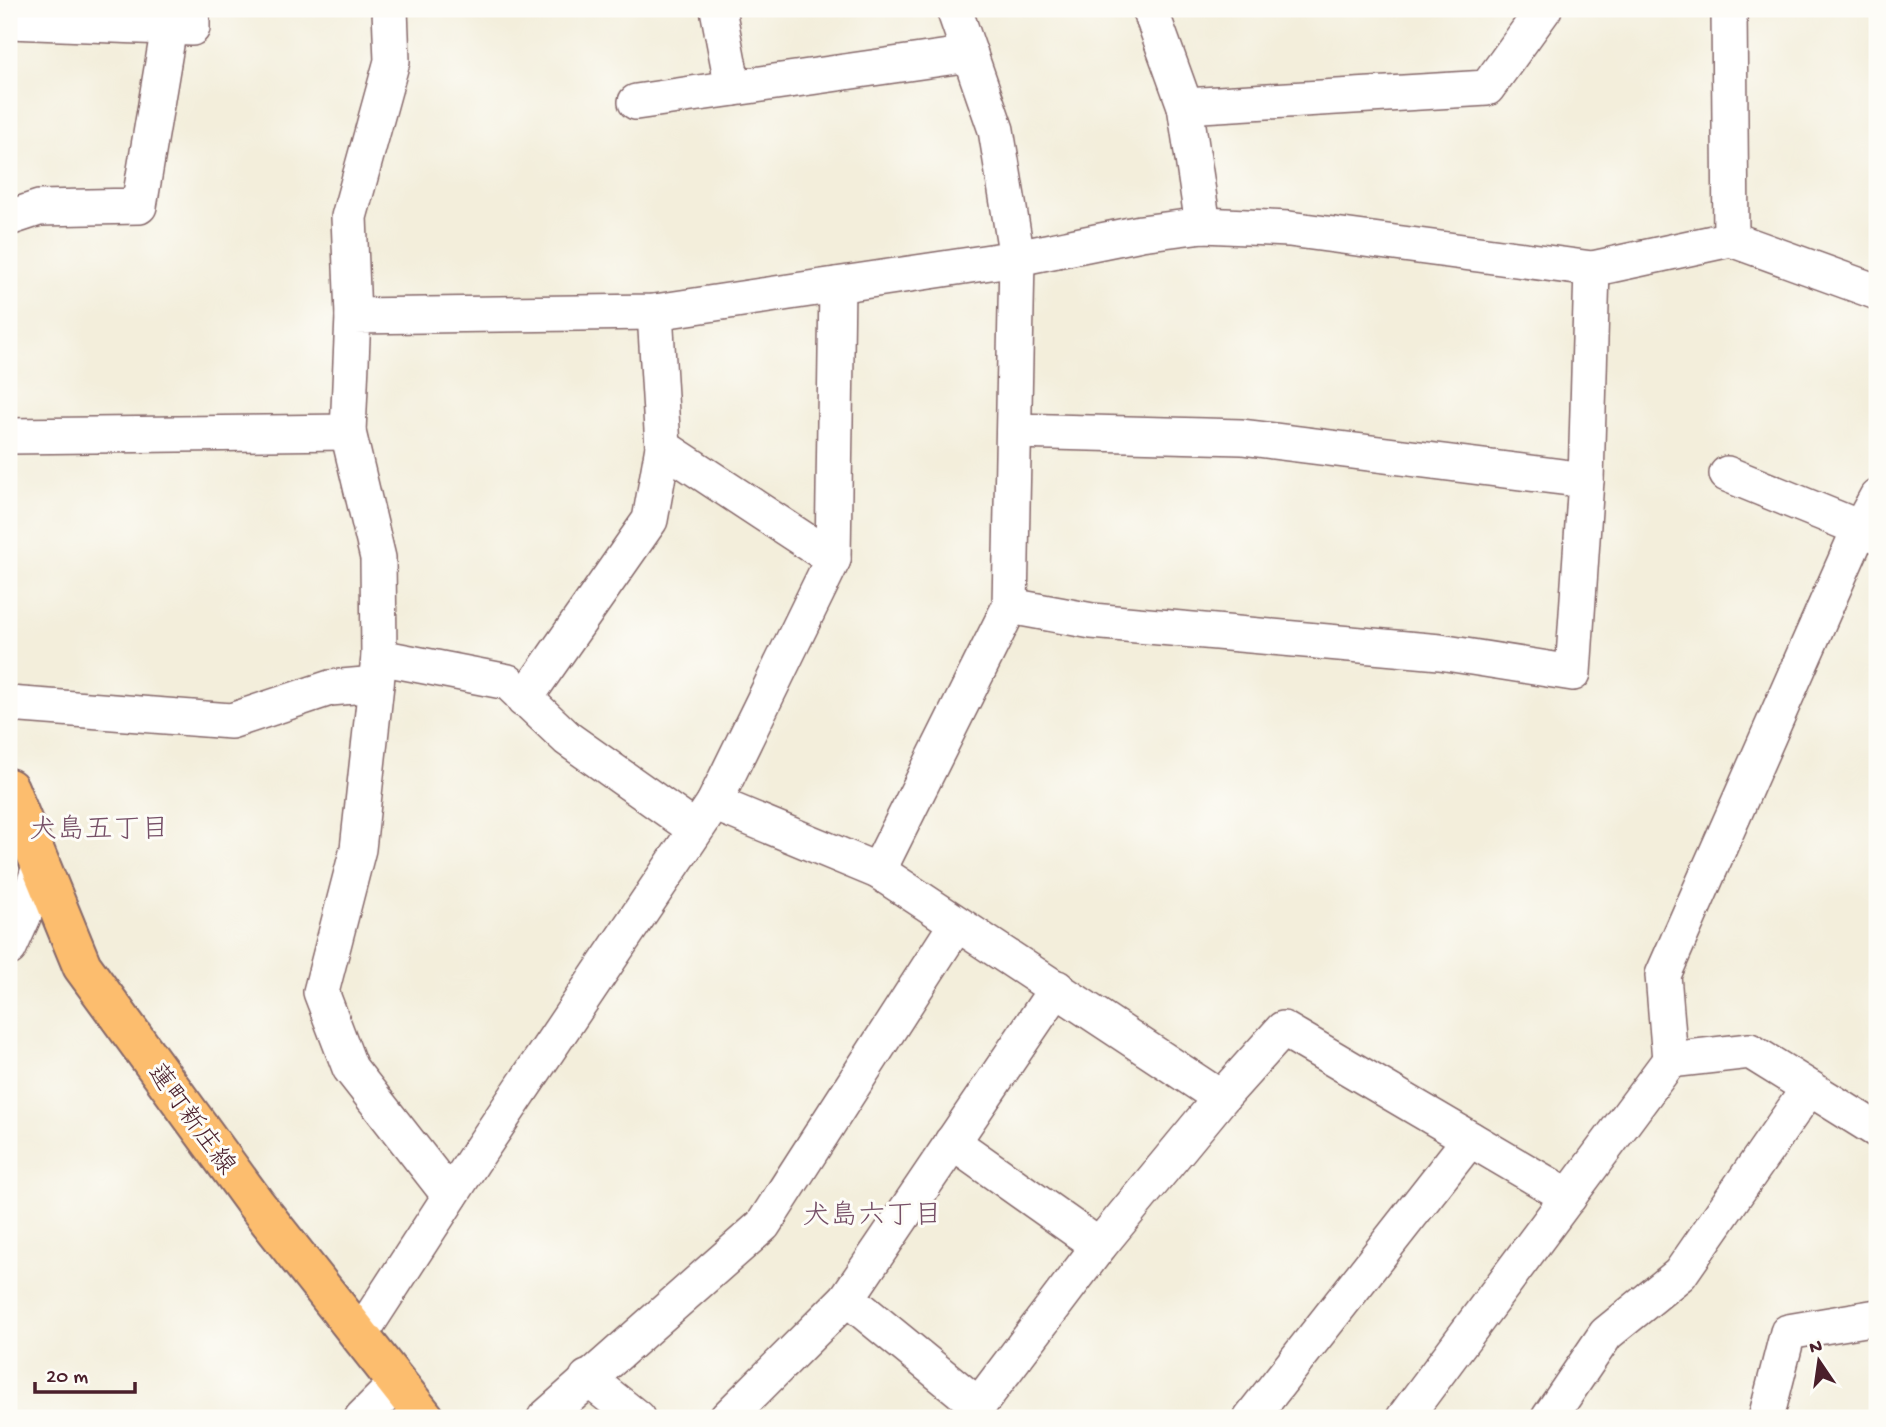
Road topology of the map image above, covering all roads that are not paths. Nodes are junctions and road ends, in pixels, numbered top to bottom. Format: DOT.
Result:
graph roads {
  1 [pos="390,9"];
  2 [pos="718,9"];
  3 [pos="954,9"];
  4 [pos="1150,9"];
  5 [pos="1544,9"];
  6 [pos="1729,9"];
  7 [pos="180,18"];
  8 [pos="9,21"];
  9 [pos="970,54"];
  10 [pos="733,88"];
  11 [pos="636,102"];
  12 [pos="1185,106"];
  13 [pos="9,218"];
  14 [pos="1203,225"];
  15 [pos="1731,239"];
  16 [pos="1017,258"];
  17 [pos="1592,270"];
  18 [pos="837,285"];
  19 [pos="1877,292"];
  20 [pos="655,312"];
  21 [pos="353,316"];
  22 [pos="1014,431"];
  23 [pos="348,432"];
  24 [pos="9,436"];
  25 [pos="663,447"];
  26 [pos="1727,474"];
  27 [pos="1586,480"];
  28 [pos="1877,497"];
  29 [pos="1869,532"];
  30 [pos="833,559"];
  31 [pos="1010,606"];
  32 [pos="378,670"];
  33 [pos="524,700"];
  34 [pos="9,704"];
  35 [pos="9,788"];
  36 [pos="704,816"];
  37 [pos="40,867"];
  38 [pos="878,871"];
  39 [pos="956,925"];
  40 [pos="9,948"];
  41 [pos="1057,988"];
  42 [pos="1670,1060"];
  43 [pos="1809,1088"];
  44 [pos="1221,1098"];
  45 [pos="1877,1130"];
  46 [pos="1470,1139"];
  47 [pos="952,1142"];
  48 [pos="450,1196"];
  49 [pos="1569,1197"];
  50 [pos="1099,1246"];
  51 [pos="847,1298"];
  52 [pos="1877,1317"];
  53 [pos="360,1335"];
  54 [pos="587,1378"];
  55 [pos="397,1383"];
  56 [pos="974,1412"];
  57 [pos="362,1418"];
  58 [pos="425,1418"];
  59 [pos="545,1418"];
  60 [pos="637,1418"];
  61 [pos="727,1418"];
  62 [pos="1251,1418"];
  63 [pos="1404,1418"];
  64 [pos="1549,1418"];
  65 [pos="1766,1418"];
  1 -- 21 [label="street"];
  2 -- 10 [label="street"];
  3 -- 9 [label="street"];
  4 -- 12 [label="street"];
  5 -- 12 [label="street"];
  6 -- 15 [label="street"];
  7 -- 8 [label="street"];
  7 -- 13 [label="street"];
  9 -- 10 [label="street"];
  9 -- 16 [label="street"];
  10 -- 11 [label="street"];
  12 -- 14 [label="street"];
  14 -- 16 [label="street"];
  14 -- 17 [label="street"];
  15 -- 17 [label="street"];
  15 -- 19 [label="street"];
  16 -- 18 [label="street"];
  16 -- 22 [label="street"];
  17 -- 27 [label="street"];
  18 -- 20 [label="street"];
  18 -- 30 [label="street"];
  20 -- 21 [label="street"];
  20 -- 25 [label="street"];
  21 -- 23 [label="street"];
  22 -- 27 [label="street"];
  22 -- 31 [label="street"];
  23 -- 24 [label="street"];
  23 -- 32 [label="street"];
  25 -- 30 [label="street"];
  25 -- 33 [label="street"];
  26 -- 29 [label="street"];
  27 -- 31 [label="street"];
  28 -- 29 [label="street"];
  29 -- 42 [label="street"];
  30 -- 36 [label="street"];
  31 -- 38 [label="street"];
  32 -- 33 [label="street"];
  32 -- 34 [label="street"];
  32 -- 48 [label="street"];
  33 -- 36 [label="street"];
  35 -- 37 [label="main road, 蓮町新庄線"];
  36 -- 38 [label="street"];
  36 -- 48 [label="street"];
  37 -- 40 [label="street"];
  37 -- 53 [label="main road, 蓮町新庄線"];
  38 -- 39 [label="street"];
  39 -- 41 [label="street"];
  39 -- 54 [label="street"];
  41 -- 44 [label="street"];
  41 -- 47 [label="street"];
  42 -- 43 [label="street"];
  42 -- 49 [label="street"];
  43 -- 45 [label="street"];
  43 -- 64 [label="street"];
  44 -- 46 [label="street"];
  44 -- 50 [label="street"];
  46 -- 49 [label="street"];
  46 -- 62 [label="street"];
  47 -- 50 [label="street"];
  47 -- 51 [label="street"];
  48 -- 53 [label="street"];
  49 -- 63 [label="street"];
  50 -- 56 [label="street"];
  51 -- 56 [label="street"];
  51 -- 61 [label="street"];
  52 -- 65 [label="street"];
  53 -- 55 [label="main road, 蓮町新庄線"];
  54 -- 59 [label="street"];
  54 -- 60 [label="street"];
  55 -- 57 [label="street"];
  55 -- 58 [label="main road, 蓮町新庄線"];
}
